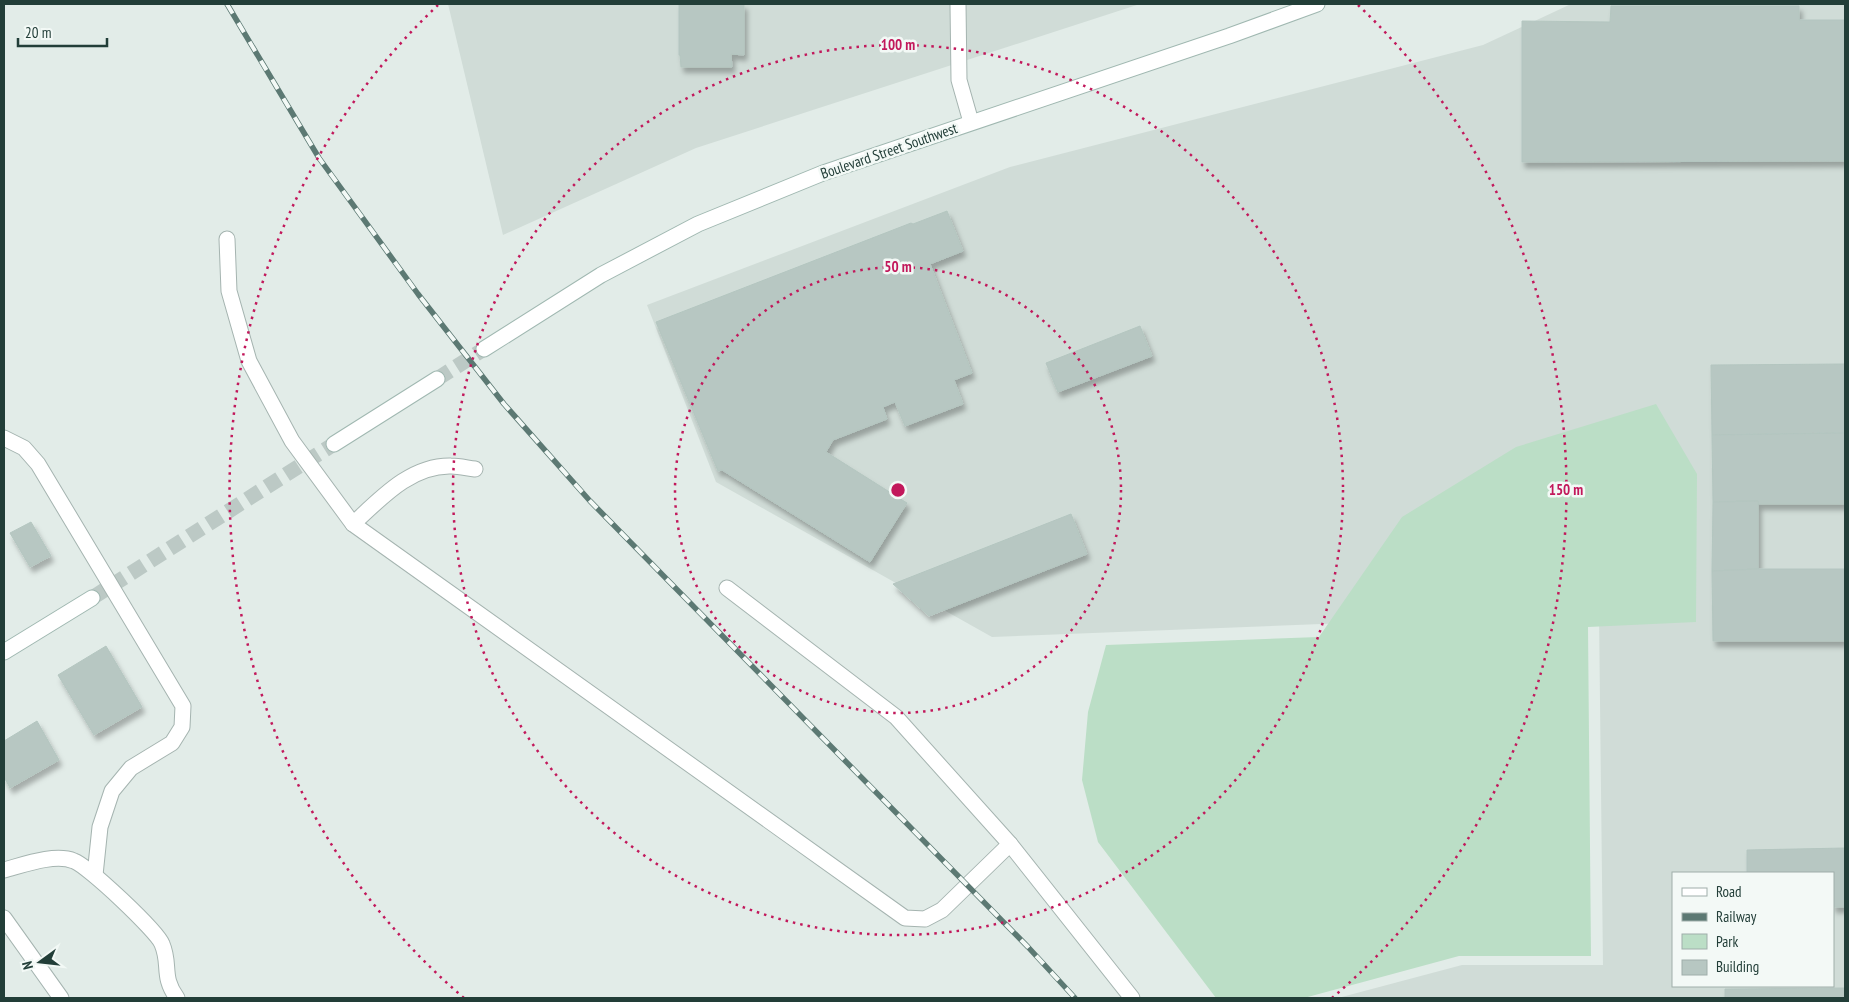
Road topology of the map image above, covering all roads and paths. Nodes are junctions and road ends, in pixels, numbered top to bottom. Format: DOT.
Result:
graph roads {
  1 [pos="958,4"];
  2 [pos="1317,4"];
  3 [pos="970,122"];
  4 [pos="227,239"];
  5 [pos="484,349"];
  6 [pos="437,379"];
  7 [pos="4,438"];
  8 [pos="334,444"];
  9 [pos="475,470"];
  10 [pos="353,524"];
  11 [pos="726,588"];
  12 [pos="92,598"];
  13 [pos="4,652"];
  14 [pos="1010,844"];
  15 [pos="4,870"];
  16 [pos="95,875"];
  17 [pos="4,918"];
  18 [pos="61,998"];
  19 [pos="176,998"];
  20 [pos="1132,998"];
  1 -- 3 [label="main road"];
  2 -- 3 [label="main road, Boulevard Street Southwest"];
  3 -- 5 [label="main road, Boulevard Street Southwest"];
  4 -- 10 [label="main road"];
  6 -- 8 [label="main road"];
  7 -- 16 [label="main road"];
  9 -- 10 [label="main road"];
  10 -- 14 [label="main road"];
  11 -- 14 [label="main road"];
  12 -- 13 [label="main road"];
  14 -- 20 [label="main road"];
  15 -- 16 [label="main road"];
  16 -- 19 [label="main road"];
  17 -- 18 [label="main road"];
}
